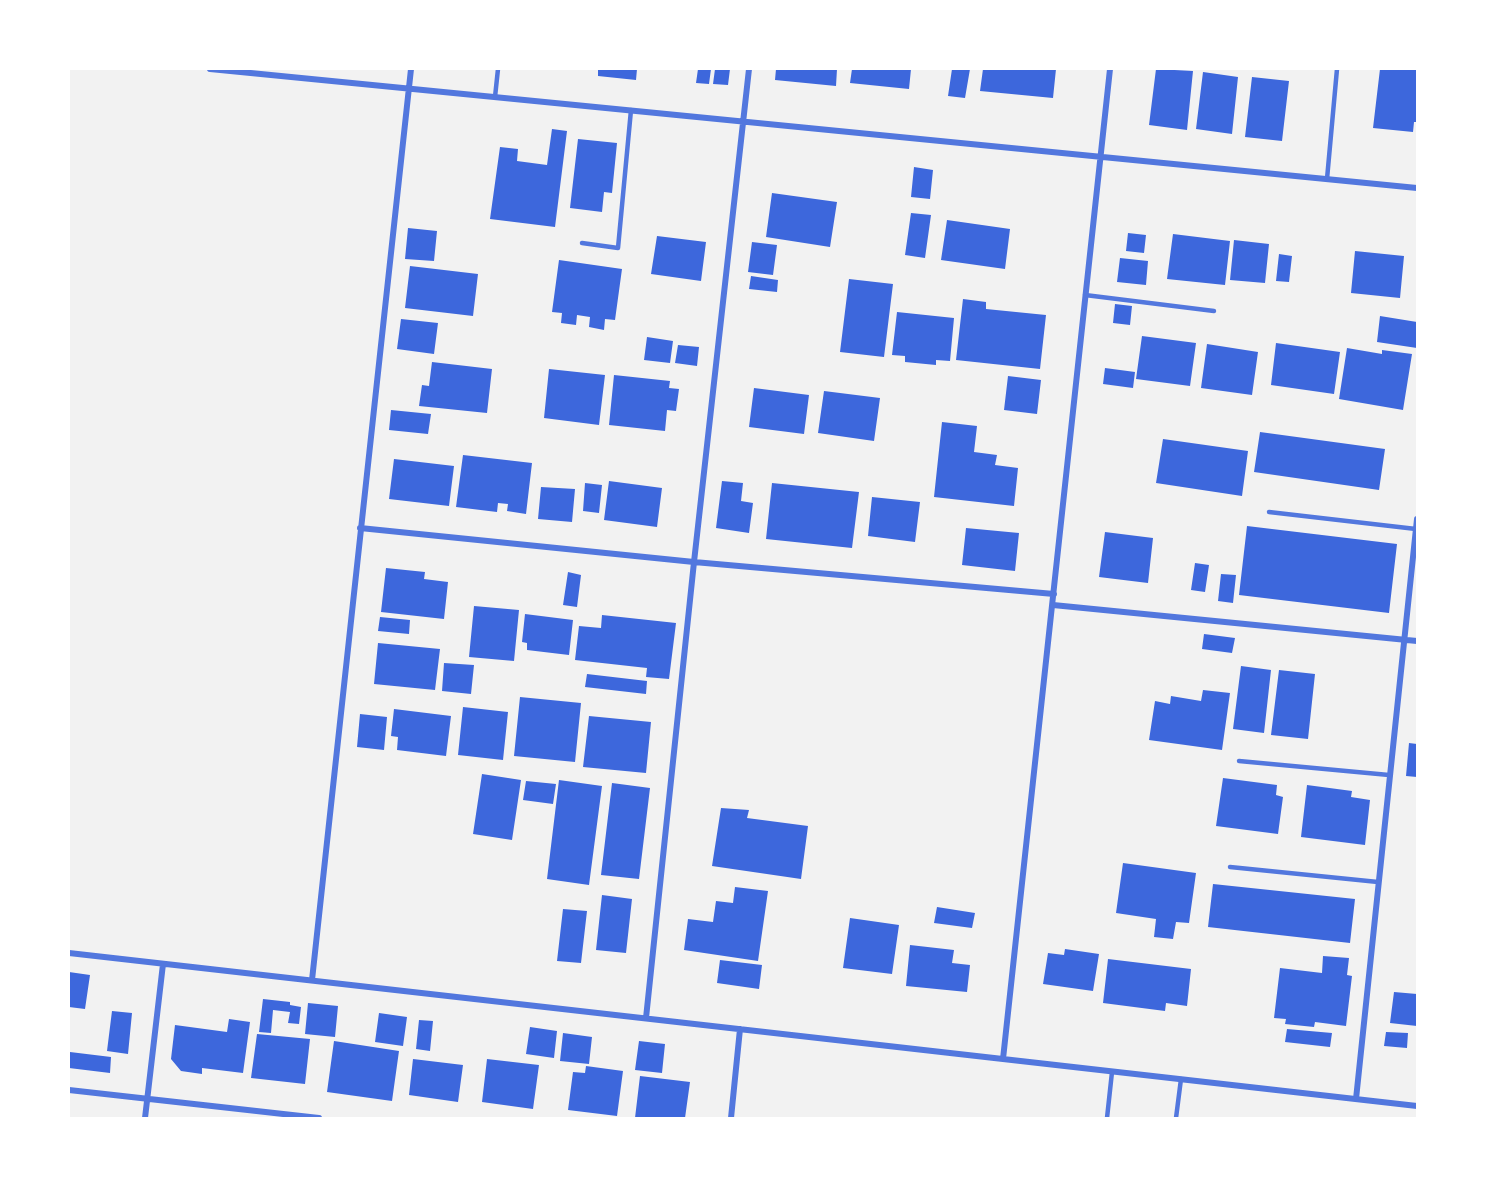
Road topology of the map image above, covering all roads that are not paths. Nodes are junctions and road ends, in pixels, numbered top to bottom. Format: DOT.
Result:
graph roads {
  1 [pos="210,69"];
  2 [pos="411,69"];
  3 [pos="498,69"];
  4 [pos="750,69"];
  5 [pos="1110,69"];
  6 [pos="1337,69"];
  7 [pos="409,89"];
  8 [pos="495,97"];
  9 [pos="631,110"];
  10 [pos="744,122"];
  11 [pos="1100,156"];
  12 [pos="1327,179"];
  13 [pos="1417,188"];
  14 [pos="582,243"];
  15 [pos="1085,295"];
  16 [pos="1214,311"];
  17 [pos="1269,512"];
  18 [pos="1417,519"];
  19 [pos="360,528"];
  20 [pos="1416,530"];
  21 [pos="694,562"];
  22 [pos="1054,594"];
  23 [pos="1053,605"];
  24 [pos="1403,640"];
  25 [pos="1417,641"];
  26 [pos="1239,761"];
  27 [pos="1389,775"];
  28 [pos="1230,867"];
  29 [pos="1378,882"];
  30 [pos="69,953"];
  31 [pos="164,964"];
  32 [pos="312,980"];
  33 [pos="646,1018"];
  34 [pos="740,1029"];
  35 [pos="1003,1059"];
  36 [pos="1112,1072"];
  37 [pos="1181,1079"];
  38 [pos="69,1090"];
  39 [pos="147,1098"];
  40 [pos="1356,1100"];
  41 [pos="1417,1106"];
  42 [pos="145,1118"];
  43 [pos="319,1118"];
  44 [pos="731,1118"];
  45 [pos="1107,1118"];
  46 [pos="1176,1118"];
  1 -- 7 [label="street"];
  2 -- 7 [label="street"];
  3 -- 8 [label="lane"];
  4 -- 10 [label="street"];
  5 -- 11 [label="street"];
  6 -- 12 [label="lane"];
  7 -- 8 [label="street"];
  7 -- 19 [label="street"];
  8 -- 9 [label="street"];
  9 -- 10 [label="street"];
  9 -- 14 [label="lane"];
  10 -- 11 [label="street"];
  10 -- 21 [label="street"];
  11 -- 12 [label="street"];
  11 -- 15 [label="street"];
  12 -- 13 [label="street"];
  15 -- 16 [label="lane"];
  15 -- 22 [label="street"];
  17 -- 20 [label="lane"];
  18 -- 20 [label="street"];
  19 -- 21 [label="street"];
  19 -- 32 [label="street"];
  20 -- 24 [label="street"];
  21 -- 22 [label="street"];
  21 -- 33 [label="street"];
  22 -- 23 [label="street"];
  23 -- 24 [label="street"];
  23 -- 35 [label="street"];
  24 -- 25 [label="street"];
  24 -- 27 [label="street"];
  26 -- 27 [label="lane"];
  27 -- 29 [label="street"];
  28 -- 29 [label="lane"];
  29 -- 40 [label="street"];
  30 -- 31 [label="street"];
  31 -- 32 [label="street"];
  31 -- 39 [label="street"];
  32 -- 33 [label="street"];
  33 -- 34 [label="street"];
  34 -- 35 [label="street"];
  34 -- 44 [label="street"];
  35 -- 36 [label="street"];
  36 -- 37 [label="street"];
  36 -- 45 [label="lane"];
  37 -- 40 [label="street"];
  37 -- 46 [label="lane"];
  38 -- 39 [label="street"];
  39 -- 42 [label="street"];
  39 -- 43 [label="street"];
  40 -- 41 [label="street"];
}
